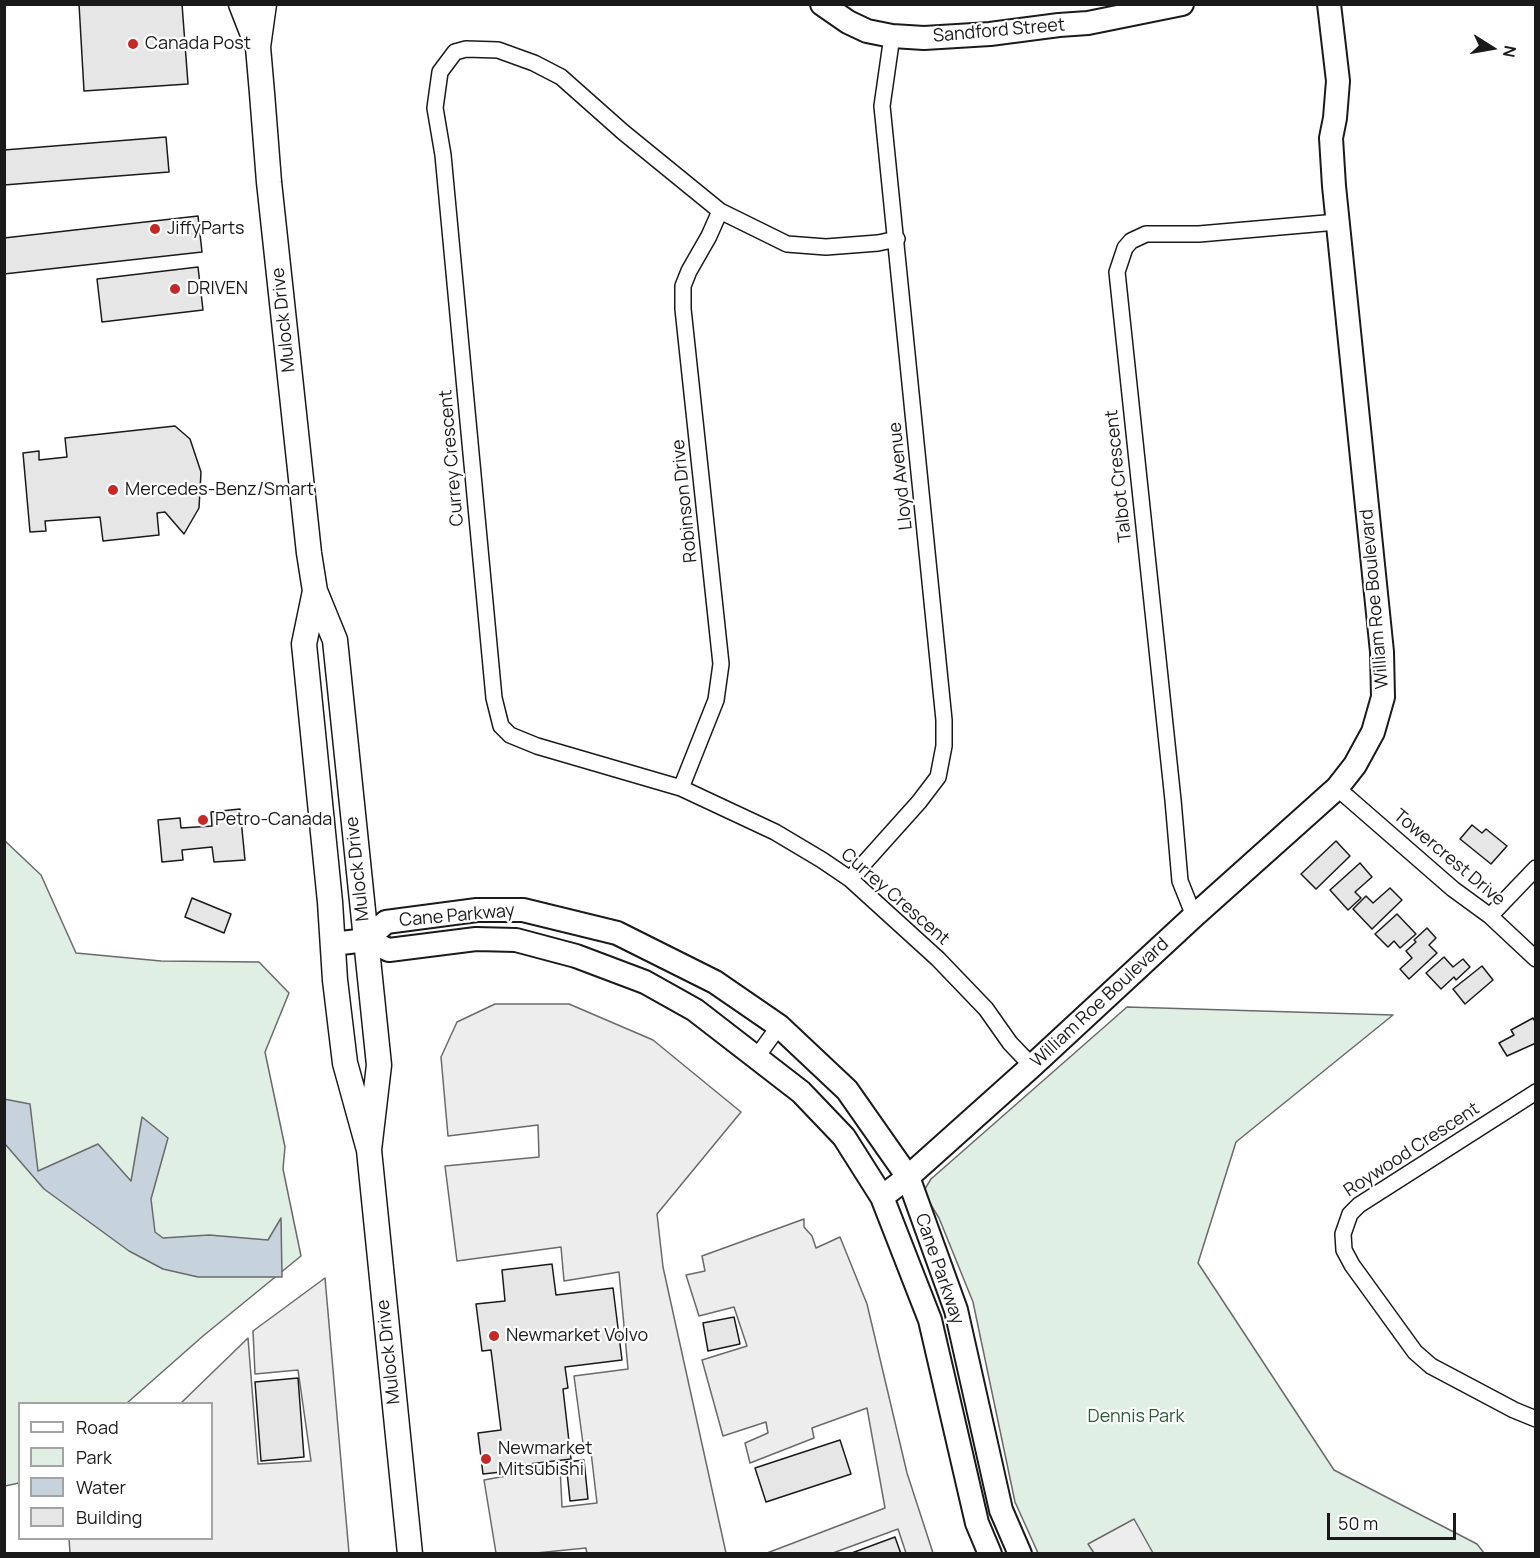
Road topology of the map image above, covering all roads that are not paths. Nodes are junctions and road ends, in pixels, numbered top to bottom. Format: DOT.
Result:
graph roads {
  1 [pos="241,4"];
  2 [pos="264,4"];
  3 [pos="822,4"];
  4 [pos="1182,4"];
  5 [pos="1329,4"];
  6 [pos="892,36"];
  7 [pos="258,47"];
  8 [pos="720,211"];
  9 [pos="1337,222"];
  10 [pos="897,239"];
  11 [pos="315,591"];
  12 [pos="681,788"];
  13 [pos="1337,788"];
  14 [pos="1536,868"];
  15 [pos="850,879"];
  16 [pos="1194,916"];
  17 [pos="1490,916"];
  18 [pos="366,940"];
  19 [pos="333,944"];
  20 [pos="1536,959"];
  21 [pos="779,1026"];
  22 [pos="756,1058"];
  23 [pos="1032,1066"];
  24 [pos="1536,1092"];
  25 [pos="369,1150"];
  26 [pos="908,1178"];
  27 [pos="882,1197"];
  28 [pos="1536,1419"];
  29 [pos="410,1554"];
  30 [pos="990,1554"];
  31 [pos="1020,1554"];
  1 -- 7 [label="main road, Mulock Drive"];
  2 -- 7 [label="main road, Mulock Drive"];
  3 -- 6 [label="main road, Sandford Street"];
  4 -- 6 [label="main road, Sandford Street"];
  5 -- 9 [label="main road, William Roe Boulevard"];
  6 -- 10 [label="street, Lloyd Avenue"];
  7 -- 11 [label="main road, Mulock Drive"];
  8 -- 10 [label="street, Currey Crescent"];
  8 -- 12 [label="street, Robinson Drive"];
  8 -- 12 [label="street, Currey Crescent"];
  9 -- 13 [label="main road, William Roe Boulevard"];
  9 -- 16 [label="street, Talbot Crescent"];
  10 -- 15 [label="street, Lloyd Avenue"];
  11 -- 18 [label="main road, Mulock Drive"];
  11 -- 19 [label="main road, Mulock Drive"];
  12 -- 15 [label="street, Currey Crescent"];
  13 -- 16 [label="main road, William Roe Boulevard"];
  13 -- 17 [label="street, Towercrest Drive"];
  14 -- 17 [label="street"];
  15 -- 23 [label="street, Currey Crescent"];
  16 -- 23 [label="main road, William Roe Boulevard"];
  17 -- 20 [label="street, Towercrest Drive"];
  18 -- 19 [label="main road, Cane Parkway"];
  18 -- 21 [label="main road, Cane Parkway"];
  18 -- 22 [label="main road, Cane Parkway"];
  18 -- 25 [label="main road, Mulock Drive"];
  19 -- 25 [label="main road, Mulock Drive"];
  21 -- 22 [label="street"];
  21 -- 26 [label="main road, Cane Parkway"];
  22 -- 27 [label="main road, Cane Parkway"];
  23 -- 26 [label="main road, William Roe Boulevard"];
  24 -- 28 [label="street, Roywood Crescent"];
  25 -- 29 [label="main road, Mulock Drive"];
  26 -- 27 [label="main road, William Roe Boulevard"];
  26 -- 31 [label="main road, Cane Parkway"];
  27 -- 30 [label="main road, Cane Parkway"];
}
